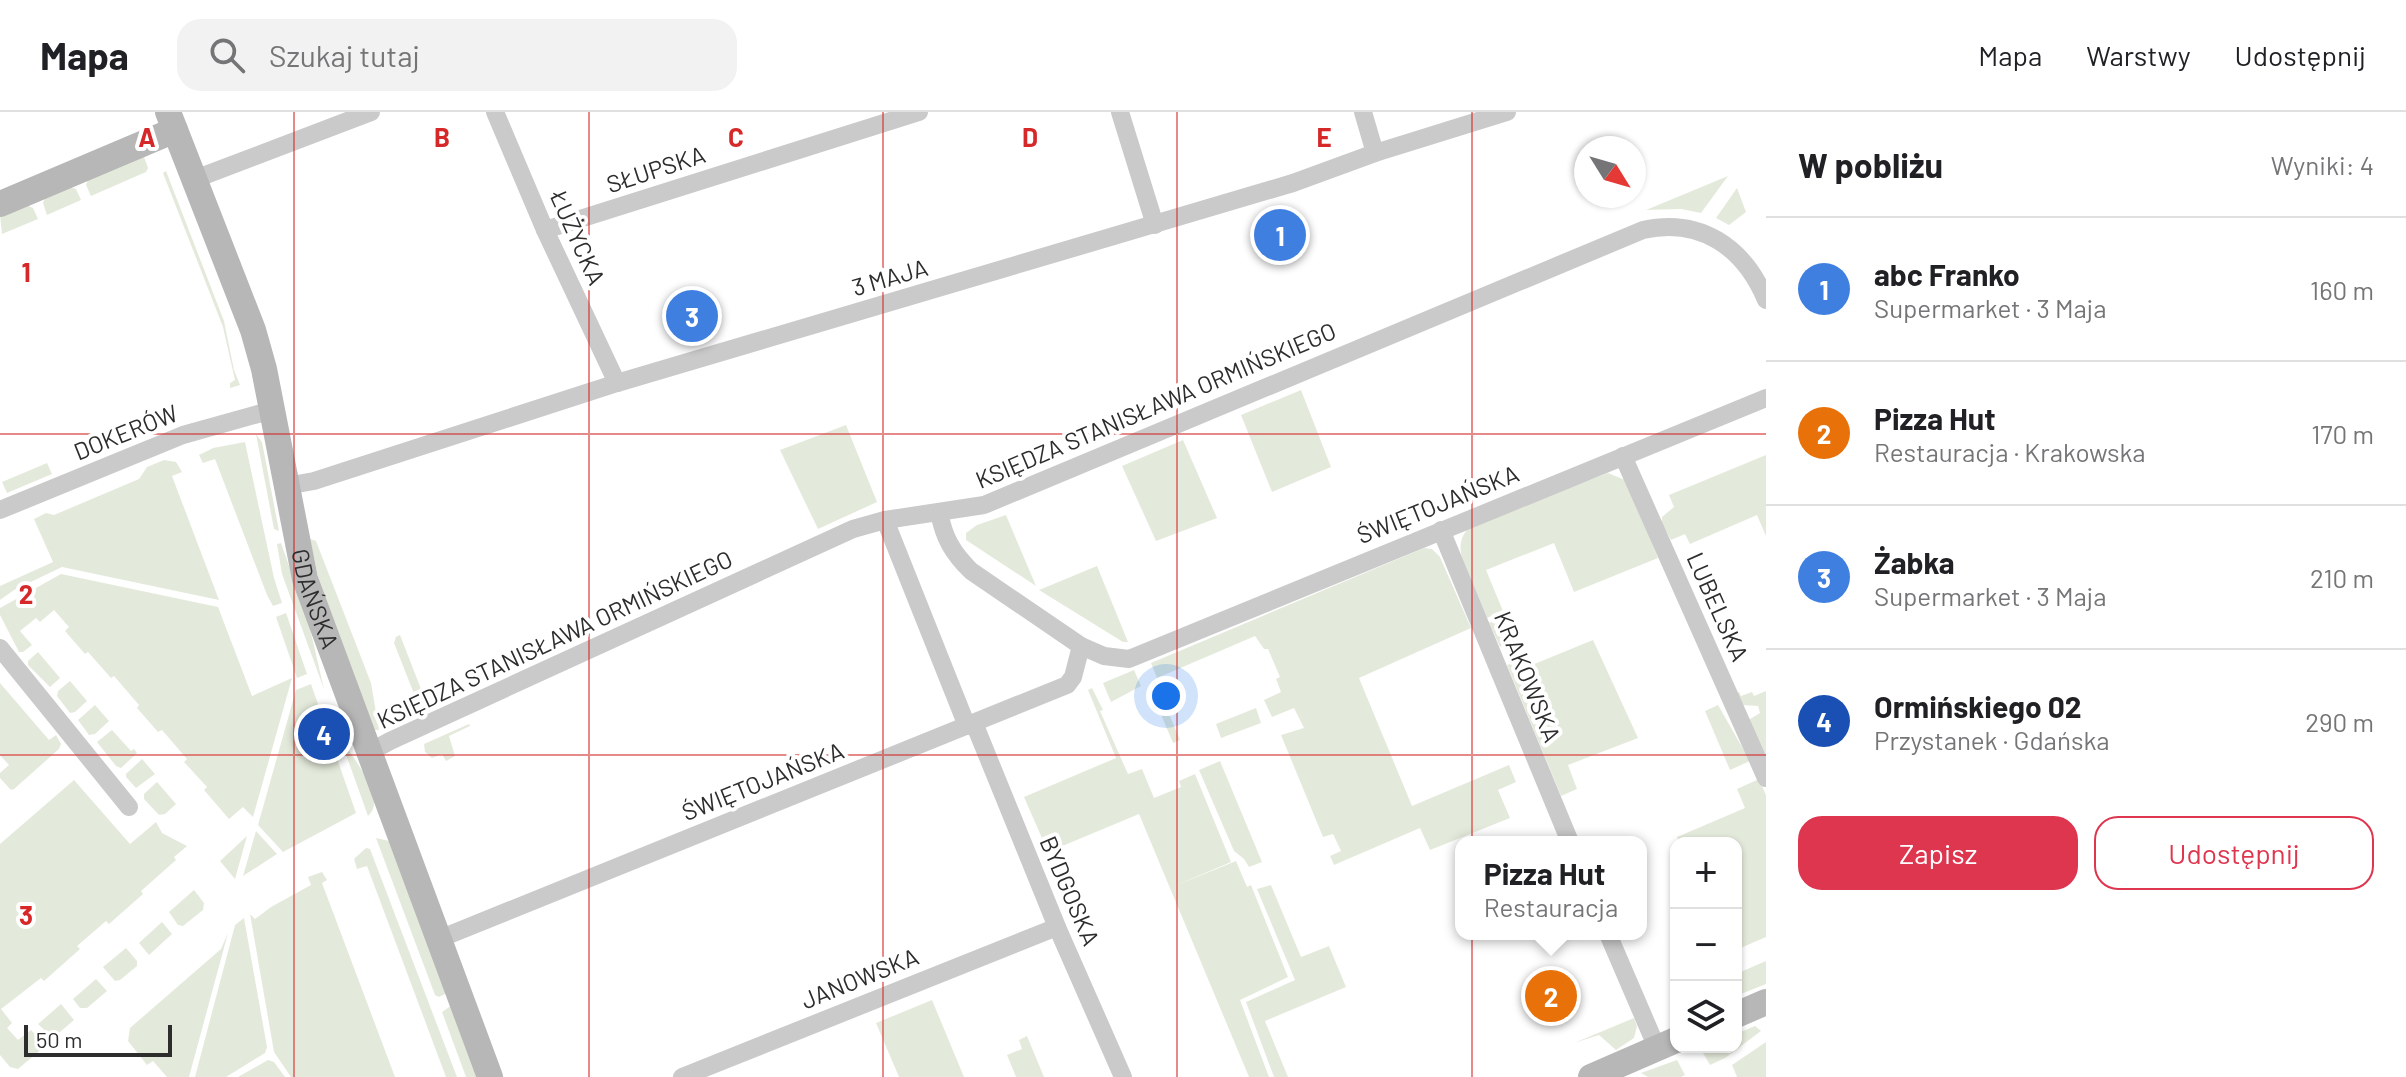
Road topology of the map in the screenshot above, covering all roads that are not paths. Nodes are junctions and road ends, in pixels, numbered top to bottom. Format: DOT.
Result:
graph roads {
  1 [pos="371,112"];
  2 [pos="495,112"];
  3 [pos="919,112"];
  4 [pos="1120,112"];
  5 [pos="1363,112"];
  6 [pos="1507,112"];
  7 [pos="172,121"];
  8 [pos="1375,153"];
  9 [pos="195,179"];
  10 [pos="0,204"];
  11 [pos="1155,225"];
  12 [pos="545,230"];
  13 [pos="1766,300"];
  14 [pos="617,383"];
  15 [pos="1766,398"];
  16 [pos="272,410"];
  17 [pos="1623,456"];
  18 [pos="286,486"];
  19 [pos="0,510"];
  20 [pos="939,512"];
  21 [pos="885,520"];
  22 [pos="1441,530"];
  23 [pos="1081,646"];
  24 [pos="0,648"];
  25 [pos="971,724"];
  26 [pos="368,753"];
  27 [pos="1766,778"];
  28 [pos="129,807"];
  29 [pos="1568,836"];
  30 [pos="1057,927"];
  31 [pos="439,939"];
  32 [pos="1611,940"];
  33 [pos="1766,1002"];
  34 [pos="1742,1012"];
  35 [pos="1666,1044"];
  36 [pos="490,1077"];
  37 [pos="682,1077"];
  38 [pos="1123,1077"];
  39 [pos="1591,1077"];
  1 -- 9 [label="street"];
  2 -- 12 [label="street, ŁUŻYCKA"];
  3 -- 12 [label="street, SŁUPSKA"];
  4 -- 11 [label="street"];
  5 -- 8 [label="street"];
  6 -- 8 [label="street, 3 MAJA"];
  7 -- 9 [label="main road, GDAŃSKA"];
  7 -- 10 [label="main road"];
  8 -- 11 [label="street, 3 MAJA"];
  9 -- 16 [label="main road, GDAŃSKA"];
  11 -- 14 [label="street, 3 MAJA"];
  12 -- 14 [label="street, ŁUŻYCKA"];
  13 -- 20 [label="street, KSIĘDZA STANISŁAWA ORMIŃSKIEGO"];
  14 -- 18 [label="street, 3 MAJA"];
  15 -- 17 [label="street, ŚWIĘTOJAŃSKA"];
  16 -- 18 [label="main road, GDAŃSKA"];
  16 -- 19 [label="street, DOKERÓW"];
  17 -- 22 [label="street, ŚWIĘTOJAŃSKA"];
  17 -- 27 [label="street, LUBELSKA"];
  18 -- 26 [label="main road, GDAŃSKA"];
  20 -- 21 [label="street, KSIĘDZA STANISŁAWA ORMIŃSKIEGO"];
  20 -- 23 [label="street"];
  21 -- 25 [label="street, BYDGOSKA"];
  21 -- 26 [label="street, KSIĘDZA STANISŁAWA ORMIŃSKIEGO"];
  22 -- 23 [label="street, ŚWIĘTOJAŃSKA"];
  22 -- 29 [label="street, KRAKOWSKA"];
  23 -- 25 [label="street, ŚWIĘTOJAŃSKA"];
  24 -- 28 [label="street"];
  25 -- 30 [label="street, BYDGOSKA"];
  25 -- 31 [label="street, ŚWIĘTOJAŃSKA"];
  26 -- 31 [label="main road, GDAŃSKA"];
  30 -- 37 [label="street, JANOWSKA"];
  30 -- 38 [label="street, BYDGOSKA"];
  31 -- 36 [label="main road, GDAŃSKA"];
  32 -- 35 [label="street"];
  33 -- 34 [label="main road"];
  35 -- 39 [label="main road"];
}
